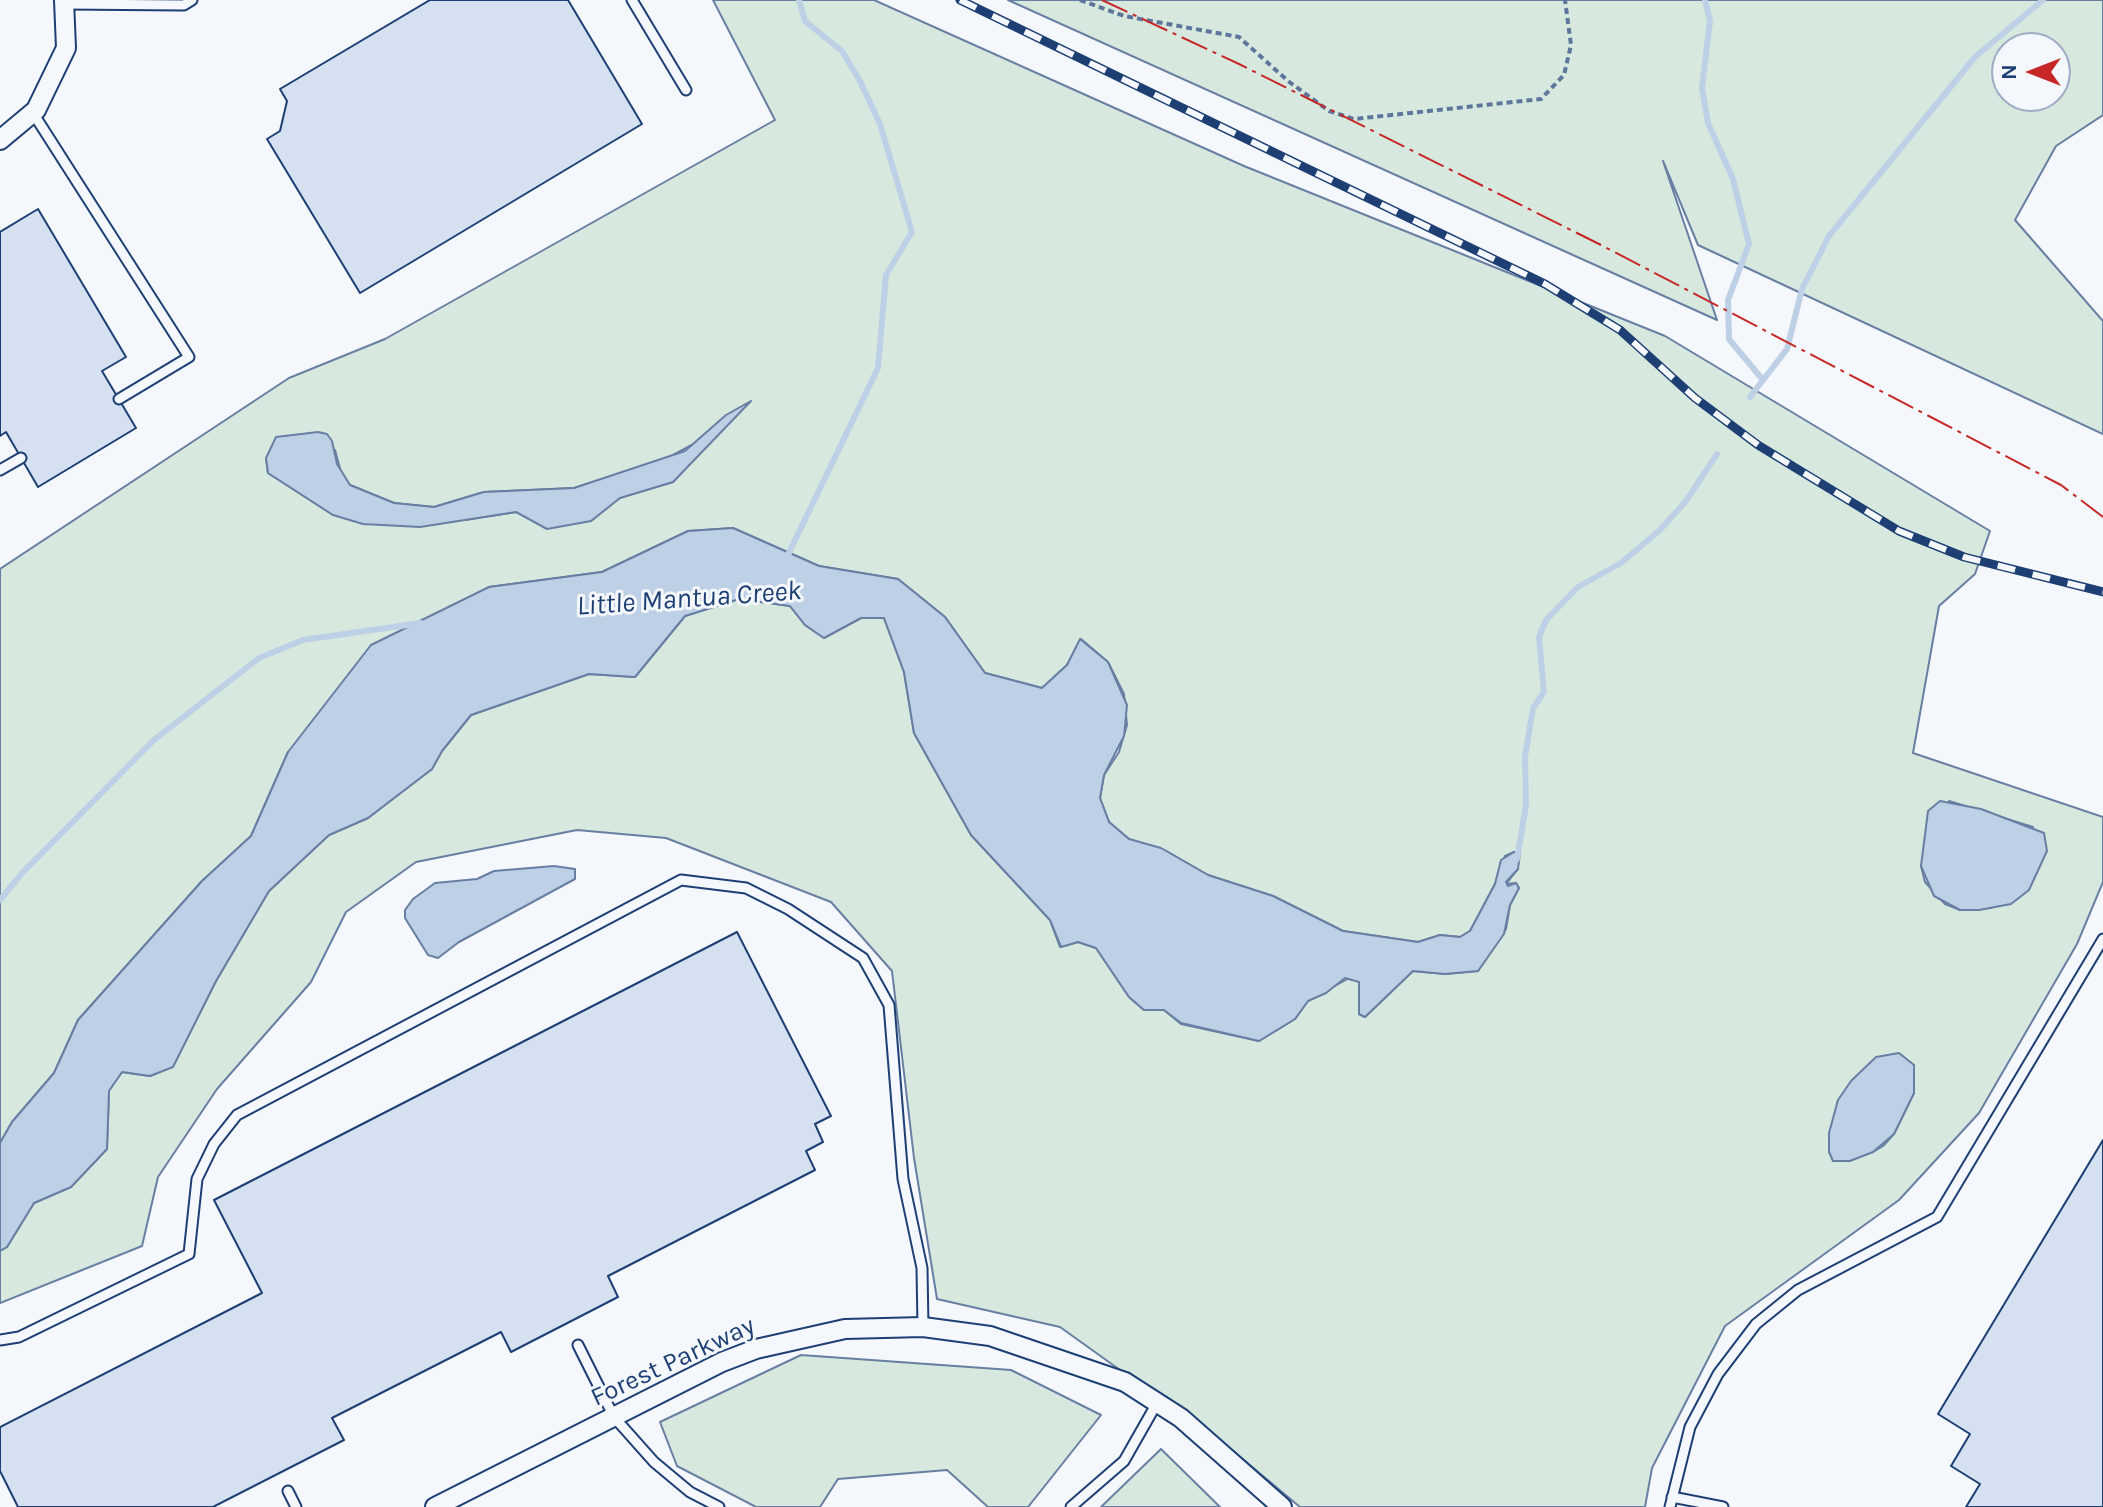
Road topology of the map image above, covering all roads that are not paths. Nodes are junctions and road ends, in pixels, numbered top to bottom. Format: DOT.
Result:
graph roads {
  1 [pos="192,0"];
  2 [pos="632,0"];
  3 [pos="64,2"];
  4 [pos="686,90"];
  5 [pos="33,113"];
  6 [pos="0,140"];
  7 [pos="119,399"];
  8 [pos="21,458"];
  9 [pos="0,470"];
  10 [pos="2103,939"];
  11 [pos="923,1327"];
  12 [pos="0,1340"];
  13 [pos="578,1345"];
  14 [pos="1157,1403"];
  15 [pos="614,1417"];
  16 [pos="288,1491"];
  17 [pos="1671,1502"];
  18 [pos="296,1507"];
  19 [pos="435,1507"];
  20 [pos="719,1507"];
  21 [pos="1071,1507"];
  22 [pos="1282,1507"];
  23 [pos="1723,1507"];
  1 -- 3 [label="lane"];
  2 -- 4 [label="lane"];
  3 -- 5 [label="street"];
  5 -- 6 [label="street"];
  5 -- 7 [label="lane"];
  8 -- 9 [label="lane"];
  10 -- 17 [label="lane"];
  11 -- 12 [label="lane"];
  11 -- 14 [label="street, Forest Parkway"];
  11 -- 15 [label="street, Forest Parkway"];
  13 -- 15 [label="lane"];
  14 -- 21 [label="lane"];
  14 -- 22 [label="street, Forest Parkway"];
  15 -- 19 [label="street, Forest Parkway"];
  15 -- 20 [label="lane"];
  16 -- 18 [label="lane"];
  17 -- 23 [label="lane"];
}
